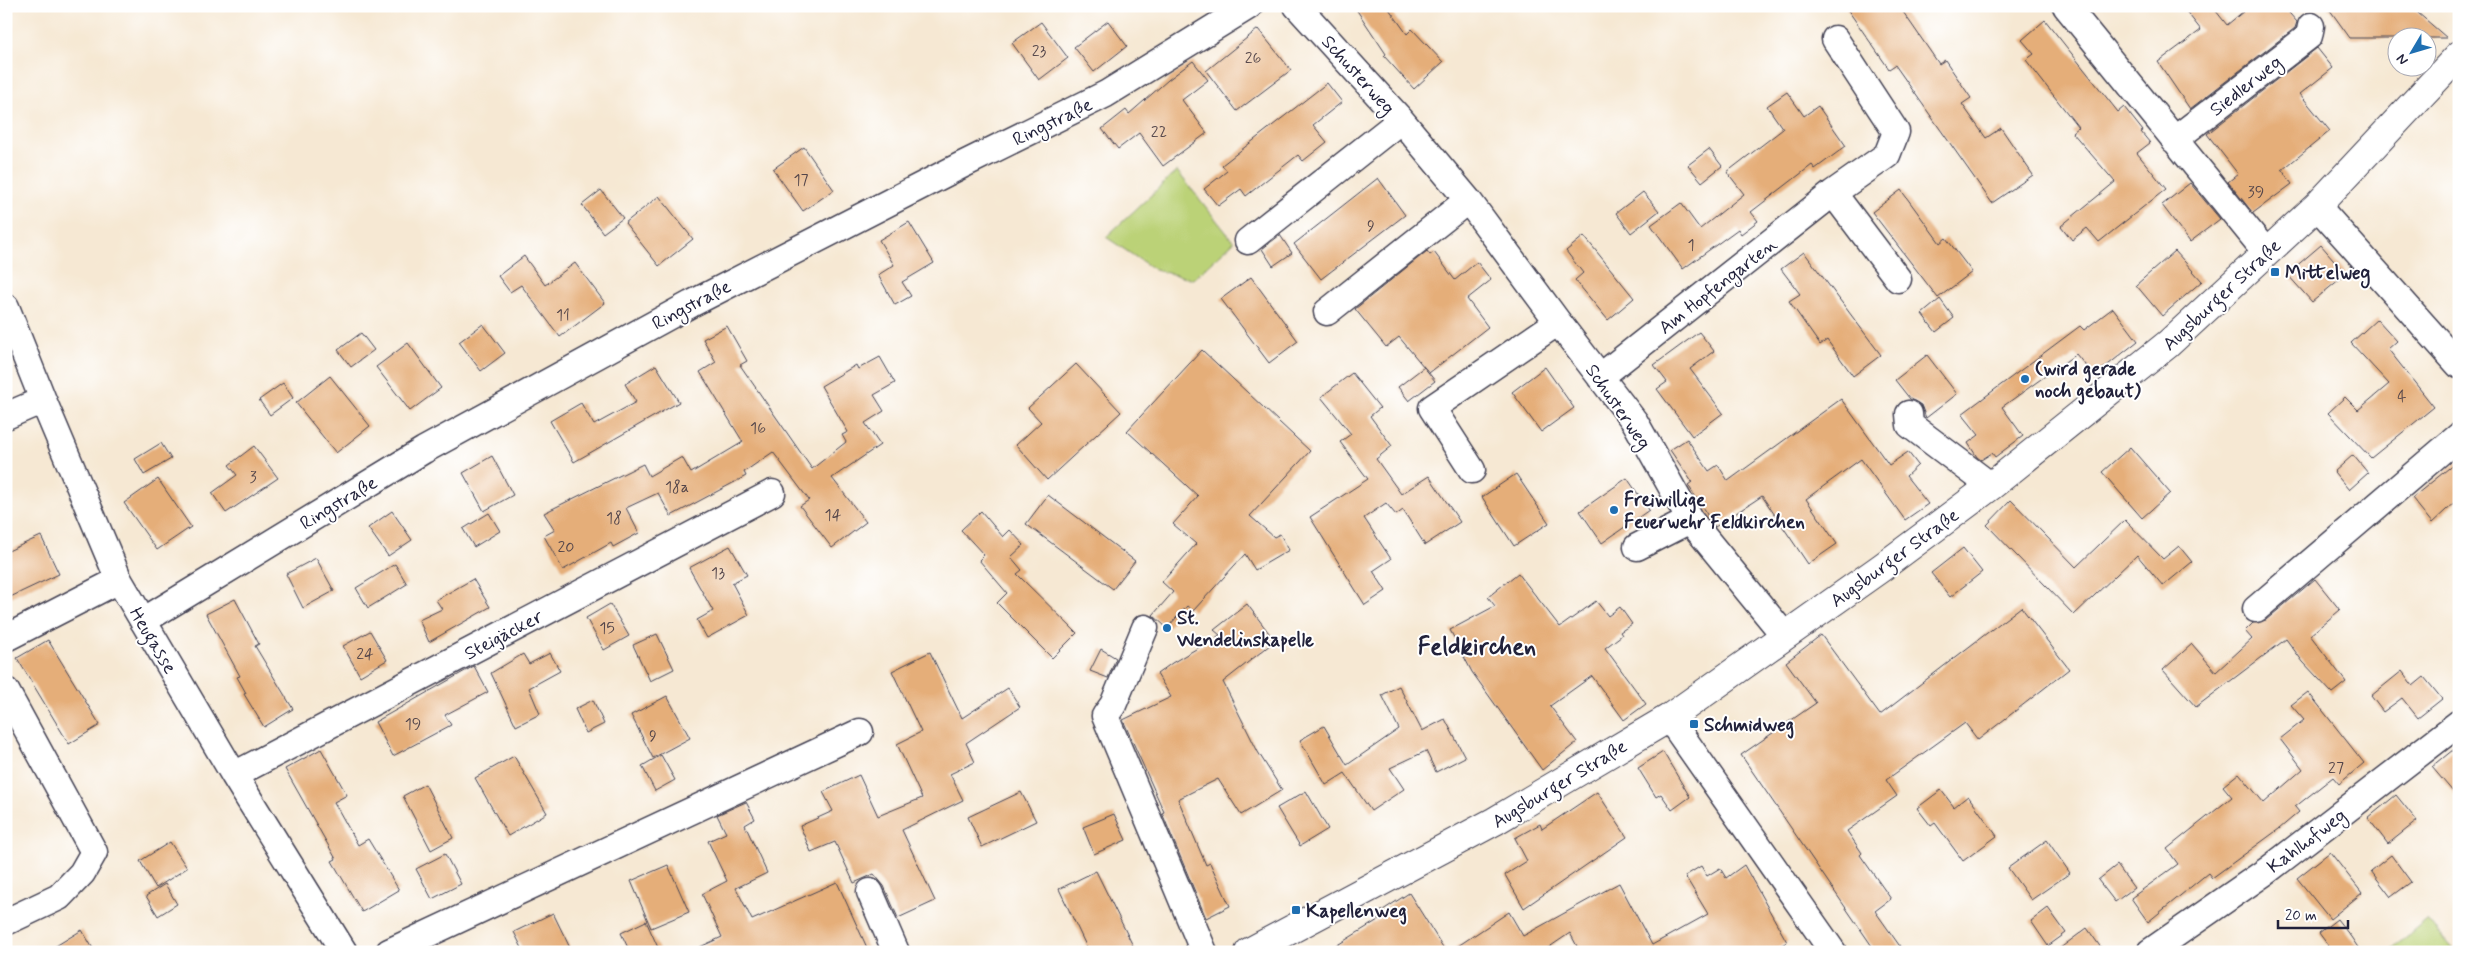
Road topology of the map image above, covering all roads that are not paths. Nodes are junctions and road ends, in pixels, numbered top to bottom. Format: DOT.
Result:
graph roads {
  1 [pos="1249,6"];
  2 [pos="1297,6"];
  3 [pos="2066,6"];
  4 [pos="2311,26"];
  5 [pos="1835,39"];
  6 [pos="2459,55"];
  7 [pos="1401,120"];
  8 [pos="2174,140"];
  9 [pos="1833,193"];
  10 [pos="1468,200"];
  11 [pos="2317,206"];
  12 [pos="1248,241"];
  13 [pos="2266,252"];
  14 [pos="1898,279"];
  15 [pos="6,307"];
  16 [pos="1327,312"];
  17 [pos="1558,322"];
  18 [pos="2457,360"];
  19 [pos="1600,377"];
  20 [pos="43,400"];
  21 [pos="1909,414"];
  22 [pos="6,416"];
  23 [pos="2459,436"];
  24 [pos="1472,470"];
  25 [pos="1991,486"];
  26 [pos="772,493"];
  27 [pos="1690,520"];
  28 [pos="1637,547"];
  29 [pos="120,580"];
  30 [pos="2256,609"];
  31 [pos="143,621"];
  32 [pos="1145,628"];
  33 [pos="1785,636"];
  34 [pos="6,638"];
  35 [pos="6,691"];
  36 [pos="1669,718"];
  37 [pos="2459,722"];
  38 [pos="860,732"];
  39 [pos="234,775"];
  40 [pos="870,892"];
  41 [pos="6,922"];
  42 [pos="1832,951"];
  43 [pos="344,952"];
  44 [pos="389,952"];
  45 [pos="896,952"];
  46 [pos="1204,952"];
  47 [pos="1249,952"];
  48 [pos="2150,952"];
  1 -- 31 [label="street, Ringstraße"];
  2 -- 7 [label="street, Schusterweg"];
  3 -- 8 [label="street"];
  4 -- 8 [label="street, Siedlerweg"];
  5 -- 9 [label="street, Am Hopfengarten"];
  6 -- 11 [label="main road, Augsburger Straße"];
  7 -- 10 [label="street, Schusterweg"];
  7 -- 12 [label="street, Schusterweg"];
  8 -- 13 [label="street"];
  9 -- 14 [label="street"];
  9 -- 19 [label="street, Am Hopfengarten"];
  10 -- 16 [label="street"];
  10 -- 17 [label="street, Schusterweg"];
  11 -- 13 [label="main road, Augsburger Straße"];
  11 -- 18 [label="street"];
  13 -- 25 [label="main road, Augsburger Straße"];
  15 -- 20 [label="street, Heugasse"];
  17 -- 19 [label="street, Schusterweg"];
  17 -- 24 [label="street"];
  19 -- 27 [label="street, Schusterweg"];
  20 -- 22 [label="street"];
  20 -- 29 [label="street, Heugasse"];
  21 -- 25 [label="street"];
  23 -- 30 [label="street"];
  25 -- 33 [label="main road, Augsburger Straße"];
  26 -- 39 [label="street, Steigäcker"];
  27 -- 28 [label="street"];
  27 -- 33 [label="street, Schusterweg"];
  29 -- 31 [label="street, Heugasse"];
  29 -- 34 [label="street"];
  31 -- 39 [label="street, Heugasse"];
  32 -- 46 [label="street"];
  33 -- 36 [label="main road, Augsburger Straße"];
  35 -- 41 [label="street"];
  36 -- 42 [label="street"];
  36 -- 47 [label="main road, Augsburger Straße"];
  37 -- 48 [label="street, Kahlhofweg"];
  38 -- 44 [label="street"];
  39 -- 43 [label="street, Heugasse"];
  40 -- 45 [label="street"];
}
